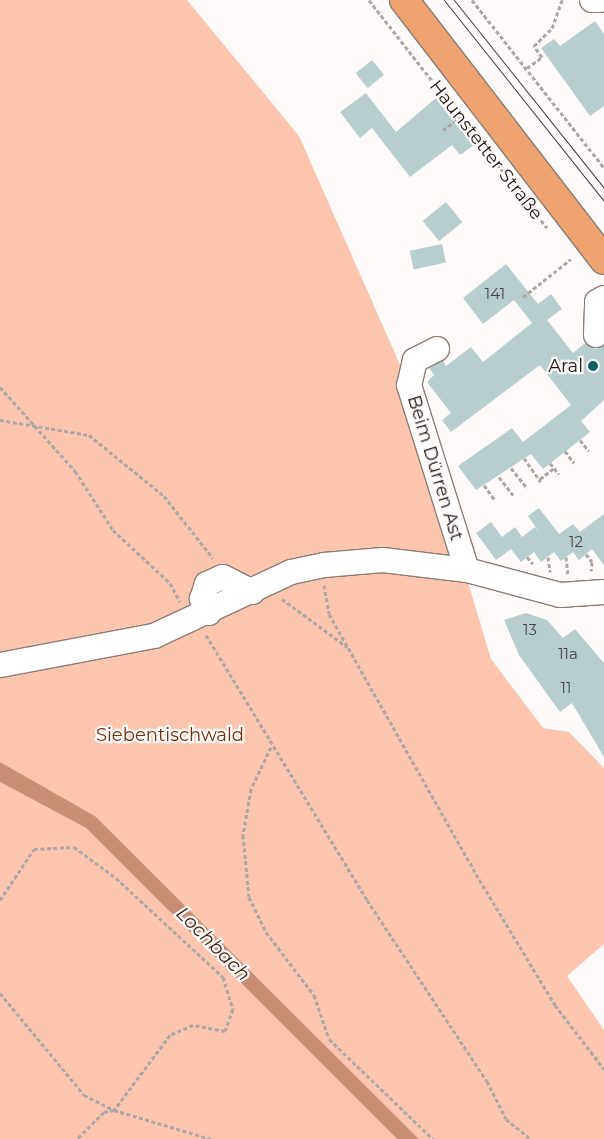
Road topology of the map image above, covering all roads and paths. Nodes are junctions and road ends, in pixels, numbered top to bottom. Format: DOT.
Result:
graph roads {
  1 [pos="369,0"];
  2 [pos="404,0"];
  3 [pos="472,0"];
  4 [pos="562,0"];
  5 [pos="592,0"];
  6 [pos="600,0"];
  7 [pos="526,68"];
  8 [pos="604,168"];
  9 [pos="554,237"];
  10 [pos="565,251"];
  11 [pos="571,259"];
  12 [pos="604,260"];
  13 [pos="576,265"];
  14 [pos="523,297"];
  15 [pos="604,298"];
  16 [pos="596,335"];
  17 [pos="437,348"];
  18 [pos="0,387"];
  19 [pos="0,420"];
  20 [pos="26,422"];
  21 [pos="580,440"];
  22 [pos="566,452"];
  23 [pos="589,452"];
  24 [pos="524,458"];
  25 [pos="574,462"];
  26 [pos="550,463"];
  27 [pos="511,468"];
  28 [pos="554,468"];
  29 [pos="559,474"];
  30 [pos="499,477"];
  31 [pos="484,484"];
  32 [pos="528,488"];
  33 [pos="513,494"];
  34 [pos="496,500"];
  35 [pos="324,565"];
  36 [pos="467,570"];
  37 [pos="223,576"];
  38 [pos="259,589"];
  39 [pos="604,592"];
  40 [pos="200,617"];
  41 [pos="348,648"];
  42 [pos="0,665"];
  43 [pos="271,747"];
  44 [pos="0,900"];
  45 [pos="0,993"];
  46 [pos="604,1069"];
  47 [pos="114,1110"];
  48 [pos="77,1139"];
  49 [pos="211,1139"];
  50 [pos="433,1139"];
  51 [pos="531,1139"];
  1 -- 9 [label="path, Haunstetter Straße"];
  2 -- 12 [label="main road, Haunstetter Straße"];
  3 -- 7 [label="path"];
  4 -- 7 [label="path"];
  5 -- 6 [label="street"];
  7 -- 8 [label="path"];
  10 -- 11 [label="path"];
  11 -- 13 [label="path"];
  11 -- 14 [label="path"];
  15 -- 16 [label="street"];
  17 -- 36 [label="street, Beim Dürren Ast"];
  18 -- 20 [label="path"];
  19 -- 20 [label="path"];
  20 -- 37 [label="path"];
  20 -- 40 [label="path"];
  21 -- 23 [label="path"];
  22 -- 25 [label="path"];
  24 -- 28 [label="path"];
  26 -- 28 [label="path"];
  27 -- 32 [label="path"];
  28 -- 29 [label="path"];
  30 -- 33 [label="path"];
  31 -- 34 [label="path"];
  35 -- 36 [label="street, Beim Dürren Ast"];
  35 -- 38 [label="street, Beim Dürren Ast"];
  35 -- 41 [label="path"];
  36 -- 39 [label="street, Beim Dürren Ast"];
  37 -- 38 [label="street"];
  37 -- 40 [label="street"];
  38 -- 40 [label="street, Beim Dürren Ast"];
  38 -- 41 [label="path"];
  40 -- 42 [label="street, Beim Dürren Ast"];
  40 -- 43 [label="path"];
  41 -- 46 [label="path"];
  43 -- 50 [label="path"];
  43 -- 51 [label="path"];
  44 -- 47 [label="path"];
  45 -- 47 [label="path"];
  47 -- 48 [label="path"];
  47 -- 49 [label="path"];
}
